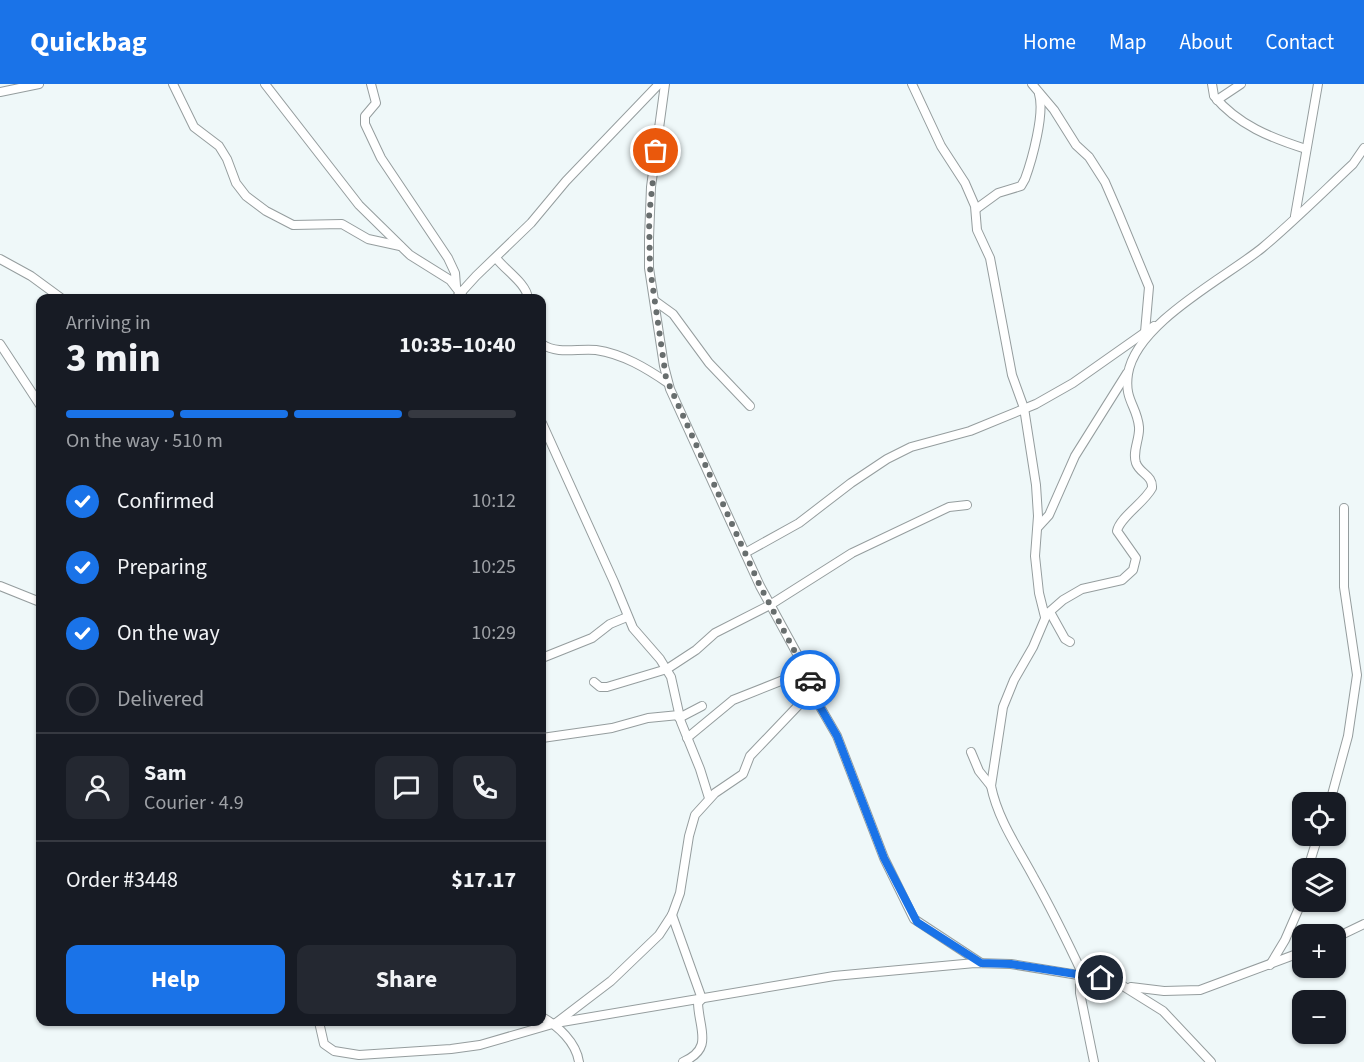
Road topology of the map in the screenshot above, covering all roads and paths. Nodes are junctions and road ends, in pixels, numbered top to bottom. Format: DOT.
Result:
graph roads {
  1 [pos="39,84"];
  2 [pos="173,84"];
  3 [pos="265,84"];
  4 [pos="371,84"];
  5 [pos="659,84"];
  6 [pos="665,84"];
  7 [pos="912,84"];
  8 [pos="1212,84"];
  9 [pos="1241,84"];
  10 [pos="1318,84"];
  11 [pos="1035,87"];
  12 [pos="0,92"];
  13 [pos="1217,100"];
  14 [pos="1364,148"];
  15 [pos="1306,149"];
  16 [pos="975,209"];
  17 [pos="1295,217"];
  18 [pos="400,246"];
  19 [pos="495,258"];
  20 [pos="0,260"];
  21 [pos="56,294"];
  22 [pos="459,294"];
  23 [pos="527,294"];
  24 [pos="654,301"];
  25 [pos="1170,316"];
  26 [pos="1145,332"];
  27 [pos="0,344"];
  28 [pos="546,346"];
  29 [pos="1128,371"];
  30 [pos="668,383"];
  31 [pos="36,399"];
  32 [pos="750,406"];
  33 [pos="1024,408"];
  34 [pos="546,432"];
  35 [pos="968,505"];
  36 [pos="1344,508"];
  37 [pos="1038,527"];
  38 [pos="745,554"];
  39 [pos="0,586"];
  40 [pos="36,600"];
  41 [pos="770,605"];
  42 [pos="1047,614"];
  43 [pos="627,618"];
  44 [pos="1070,642"];
  45 [pos="546,656"];
  46 [pos="667,669"];
  47 [pos="806,671"];
  48 [pos="594,682"];
  49 [pos="814,689"];
  50 [pos="702,706"];
  51 [pos="679,716"];
  52 [pos="546,737"];
  53 [pos="687,738"];
  54 [pos="971,752"];
  55 [pos="991,786"];
  56 [pos="1333,792"];
  57 [pos="709,798"];
  58 [pos="1297,912"];
  59 [pos="672,915"];
  60 [pos="1364,924"];
  61 [pos="1346,933"];
  62 [pos="1292,956"];
  63 [pos="981,963"];
  64 [pos="1270,965"];
  65 [pos="1082,976"];
  66 [pos="1127,987"];
  67 [pos="702,999"];
  68 [pos="546,1019"];
  69 [pos="555,1023"];
  70 [pos="546,1025"];
  71 [pos="320,1026"];
  72 [pos="544,1026"];
  73 [pos="579,1062"];
  74 [pos="683,1062"];
  75 [pos="1094,1062"];
  76 [pos="1211,1062"];
  1 -- 12 [label="street"];
  2 -- 18 [label="street"];
  3 -- 18 [label="street"];
  4 -- 22 [label="street"];
  5 -- 19 [label="street"];
  6 -- 24 [label="street"];
  7 -- 16 [label="street"];
  8 -- 13 [label="street"];
  9 -- 13 [label="street"];
  10 -- 15 [label="street"];
  11 -- 16 [label="street"];
  11 -- 26 [label="street"];
  13 -- 15 [label="street"];
  14 -- 17 [label="street"];
  15 -- 17 [label="street"];
  16 -- 33 [label="street"];
  17 -- 25 [label="street"];
  18 -- 22 [label="street"];
  19 -- 22 [label="street"];
  19 -- 23 [label="street"];
  20 -- 21 [label="street"];
  24 -- 30 [label="street"];
  24 -- 32 [label="street"];
  25 -- 26 [label="street"];
  25 -- 29 [label="street"];
  26 -- 33 [label="street"];
  27 -- 31 [label="street"];
  28 -- 30 [label="street"];
  29 -- 37 [label="street"];
  29 -- 42 [label="street"];
  30 -- 38 [label="street"];
  33 -- 37 [label="street"];
  33 -- 38 [label="street"];
  34 -- 43 [label="street"];
  35 -- 41 [label="street"];
  36 -- 56 [label="street"];
  37 -- 42 [label="street"];
  38 -- 41 [label="street"];
  39 -- 40 [label="street"];
  41 -- 46 [label="street"];
  41 -- 47 [label="street"];
  42 -- 44 [label="street"];
  42 -- 55 [label="street"];
  43 -- 45 [label="street"];
  43 -- 46 [label="street"];
  46 -- 48 [label="street"];
  46 -- 51 [label="street"];
  47 -- 49 [label="street"];
  47 -- 53 [label="street"];
  49 -- 57 [label="street"];
  49 -- 63 [label="street"];
  50 -- 51 [label="street"];
  51 -- 52 [label="street"];
  51 -- 53 [label="street"];
  53 -- 57 [label="street"];
  54 -- 55 [label="street"];
  55 -- 65 [label="street"];
  57 -- 59 [label="street"];
  58 -- 64 [label="street"];
  59 -- 67 [label="street"];
  59 -- 69 [label="street"];
  60 -- 61 [label="street"];
  62 -- 64 [label="street"];
  63 -- 65 [label="street"];
  63 -- 67 [label="street"];
  64 -- 66 [label="street"];
  65 -- 66 [label="street"];
  65 -- 75 [label="street"];
  66 -- 76 [label="street"];
  67 -- 69 [label="street"];
  67 -- 74 [label="street"];
  68 -- 69 [label="street"];
  69 -- 70 [label="street"];
  69 -- 73 [label="street"];
  71 -- 72 [label="street"];
}
